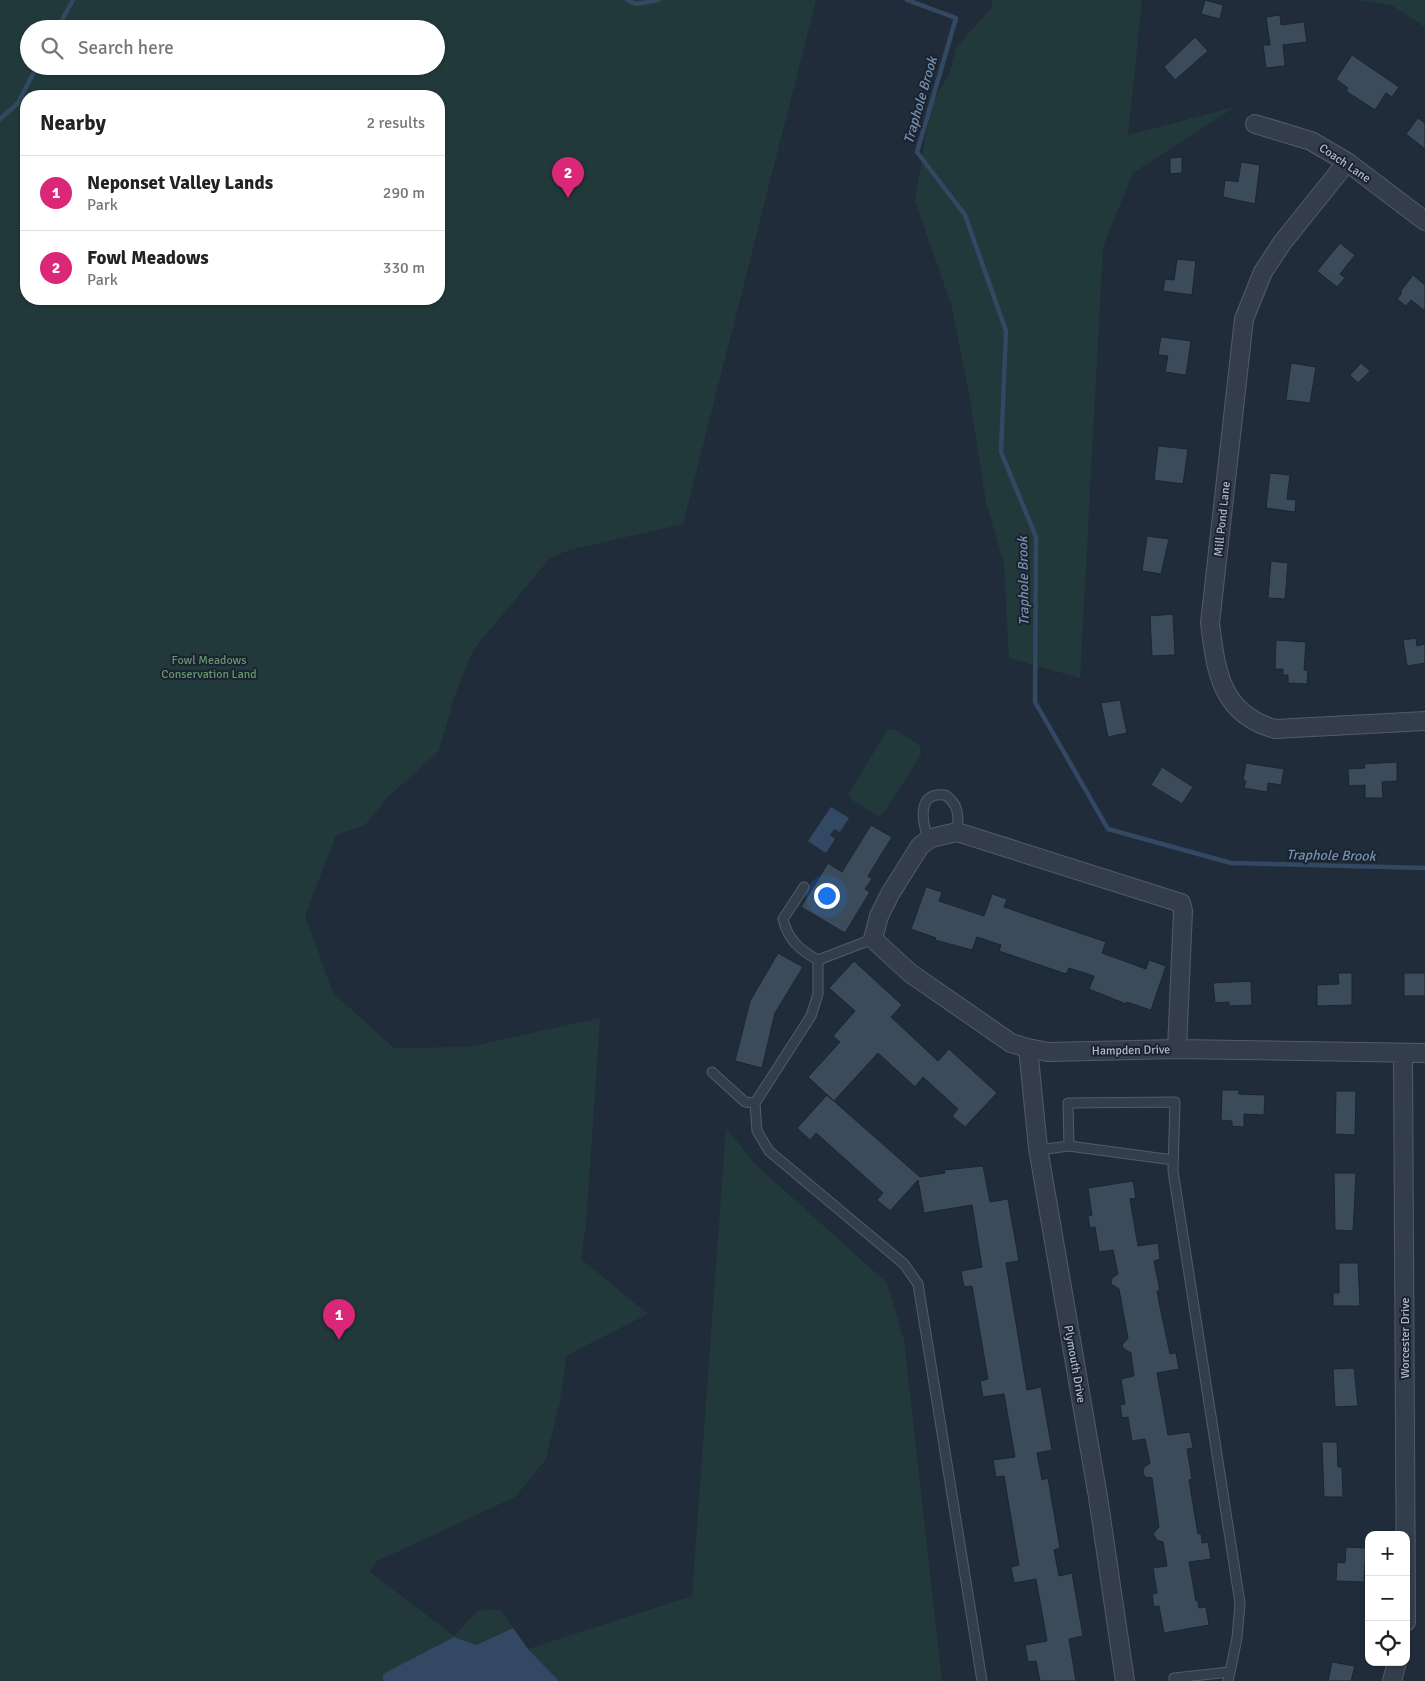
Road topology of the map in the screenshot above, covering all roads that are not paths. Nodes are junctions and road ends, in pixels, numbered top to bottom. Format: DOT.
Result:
graph roads {
  1 [pos="1255,124"];
  2 [pos="1347,162"];
  3 [pos="1425,221"];
  4 [pos="1425,721"];
  5 [pos="957,832"];
  6 [pos="929,840"];
  7 [pos="804,887"];
  8 [pos="873,938"];
  9 [pos="818,960"];
  10 [pos="1028,1048"];
  11 [pos="1177,1049"];
  12 [pos="1425,1053"];
  13 [pos="1403,1054"];
  14 [pos="712,1072"];
  15 [pos="755,1103"];
  16 [pos="1069,1146"];
  17 [pos="1038,1150"];
  18 [pos="1173,1160"];
  19 [pos="1406,1621"];
  20 [pos="1396,1666"];
  21 [pos="1229,1676"];
  22 [pos="982,1681"];
  23 [pos="1124,1681"];
  24 [pos="1174,1681"];
  25 [pos="1392,1681"];
  1 -- 2 [label="street, Coach Lane"];
  2 -- 3 [label="street, Coach Lane"];
  2 -- 4 [label="street, Mill Pond Lane"];
  5 -- 6 [label="street"];
  5 -- 6 [label="lane"];
  5 -- 11 [label="street"];
  6 -- 8 [label="street"];
  7 -- 9 [label="lane"];
  8 -- 9 [label="lane"];
  8 -- 10 [label="street, Hampden Drive"];
  9 -- 15 [label="lane"];
  10 -- 11 [label="street, Hampden Drive"];
  10 -- 17 [label="street, Plymouth Drive"];
  11 -- 13 [label="street, Hampden Drive"];
  12 -- 13 [label="street, Hampden Drive"];
  13 -- 19 [label="street, Worcester Drive"];
  14 -- 15 [label="lane"];
  15 -- 22 [label="lane"];
  16 -- 17 [label="lane"];
  16 -- 18 [label="lane"];
  16 -- 18 [label="lane"];
  17 -- 23 [label="street, Plymouth Drive"];
  18 -- 21 [label="lane"];
  20 -- 25 [label="street"];
  21 -- 24 [label="lane"];
}
